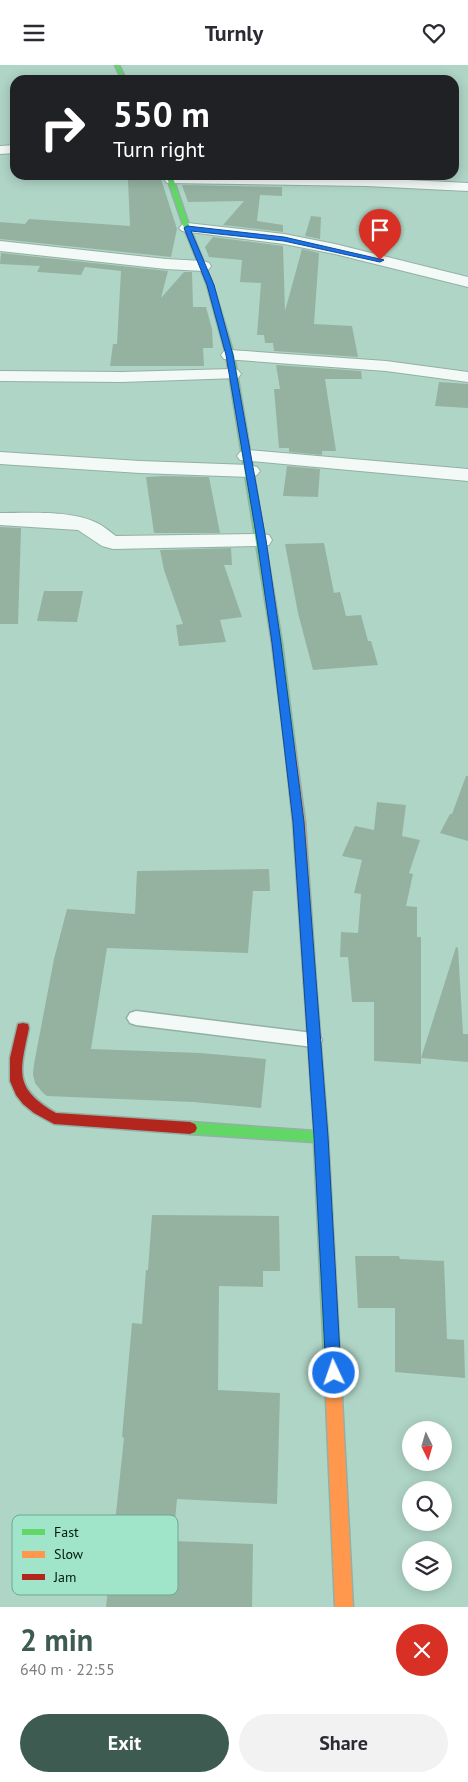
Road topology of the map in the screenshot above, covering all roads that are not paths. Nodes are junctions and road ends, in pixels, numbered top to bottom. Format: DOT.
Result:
graph roads {
  1 [pos="171,180"];
  2 [pos="295,180"];
  3 [pos="468,187"];
  4 [pos="187,228"];
  5 [pos="0,246"];
  6 [pos="203,266"];
  7 [pos="468,283"];
  8 [pos="230,355"];
  9 [pos="232,374"];
  10 [pos="0,376"];
  11 [pos="468,377"];
  12 [pos="0,458"];
  13 [pos="249,464"];
  14 [pos="468,475"];
  15 [pos="0,519"];
  16 [pos="262,540"];
  17 [pos="136,1018"];
  18 [pos="23,1028"];
  19 [pos="313,1040"];
  20 [pos="321,1137"];
  21 [pos="344,1607"];
  1 -- 4 [label="street"];
  2 -- 3 [label="street"];
  4 -- 6 [label="street"];
  4 -- 7 [label="street"];
  5 -- 6 [label="street"];
  6 -- 8 [label="street"];
  8 -- 9 [label="street"];
  8 -- 11 [label="street"];
  9 -- 10 [label="street"];
  9 -- 13 [label="street"];
  12 -- 13 [label="street"];
  13 -- 14 [label="street"];
  13 -- 16 [label="street"];
  15 -- 16 [label="street"];
  16 -- 19 [label="street"];
  17 -- 19 [label="lane"];
  18 -- 20 [label="street"];
  19 -- 20 [label="street"];
  20 -- 21 [label="street"];
}
